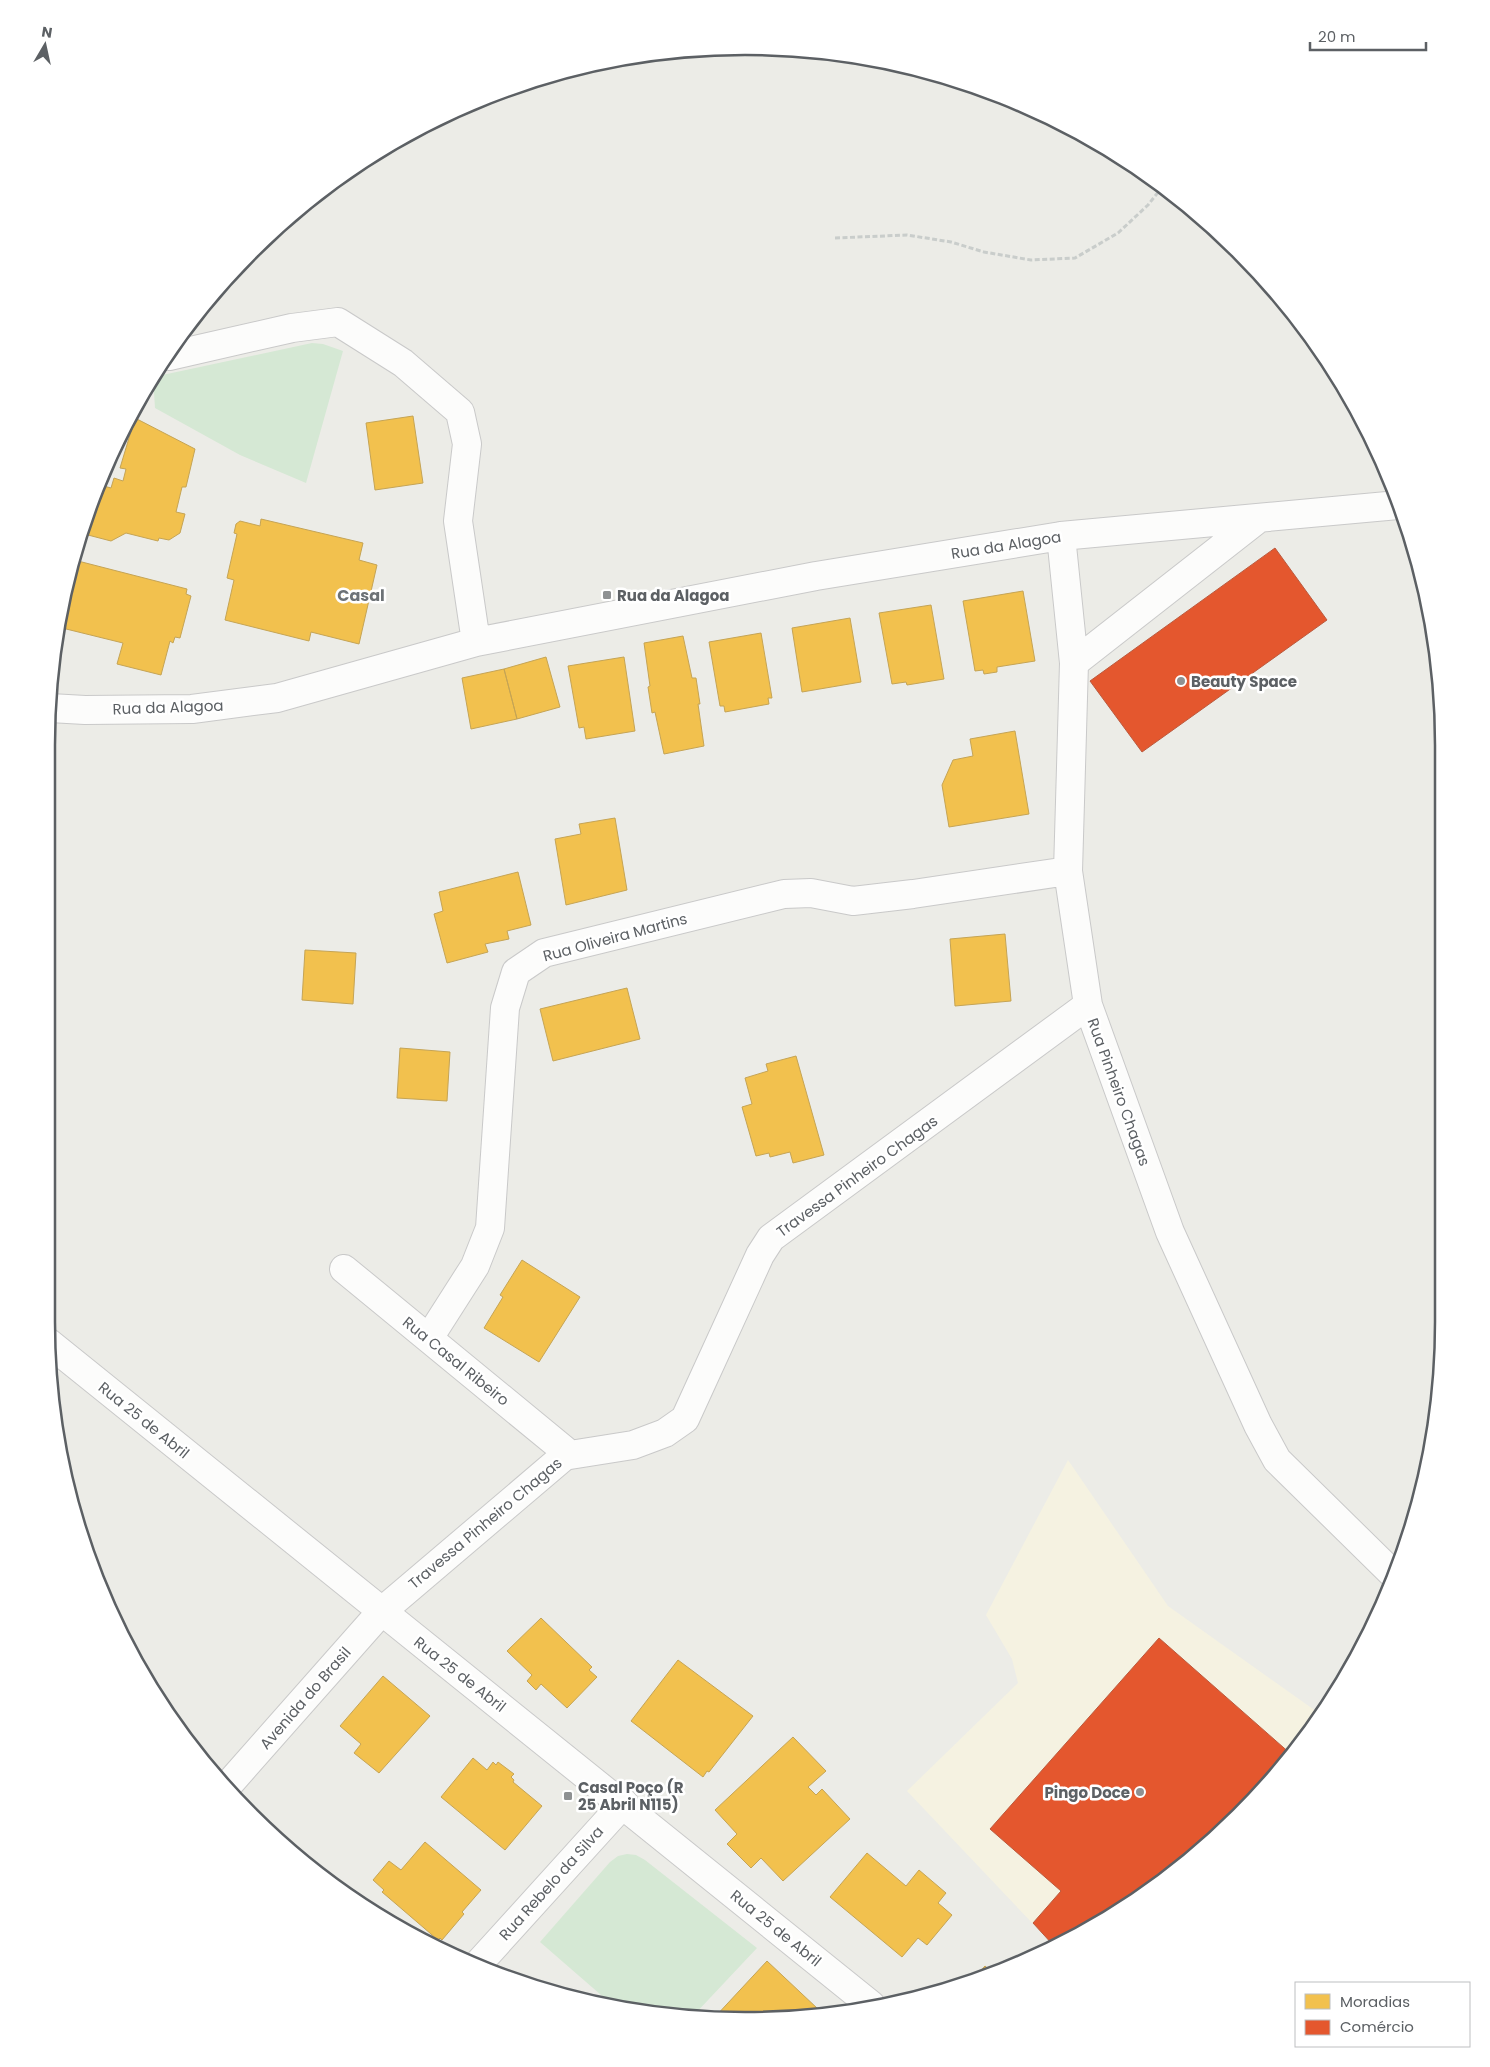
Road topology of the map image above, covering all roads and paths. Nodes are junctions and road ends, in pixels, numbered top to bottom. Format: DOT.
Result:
graph roads {
  1 [pos="1158,193"];
  2 [pos="835,238"];
  3 [pos="177,354"];
  4 [pos="1391,505"];
  5 [pos="1258,519"];
  6 [pos="1061,536"];
  7 [pos="476,642"];
  8 [pos="1074,663"];
  9 [pos="56,708"];
  10 [pos="1068,870"];
  11 [pos="1088,1005"];
  12 [pos="344,1270"];
  13 [pos="429,1338"];
  14 [pos="56,1348"];
  15 [pos="568,1453"];
  16 [pos="1388,1569"];
  17 [pos="381,1612"];
  18 [pos="231,1782"];
  19 [pos="624,1803"];
  20 [pos="482,1959"];
  21 [pos="865,2001"];
  1 -- 2 [label="path"];
  3 -- 7 [label="street"];
  4 -- 5 [label="street, Rua da Alagoa"];
  5 -- 6 [label="street, Rua da Alagoa"];
  5 -- 8 [label="street"];
  6 -- 7 [label="street, Rua da Alagoa"];
  6 -- 8 [label="street, Rua Pinheiro Chagas"];
  7 -- 9 [label="street, Rua da Alagoa"];
  8 -- 10 [label="street, Rua Pinheiro Chagas"];
  10 -- 11 [label="street, Rua Pinheiro Chagas"];
  10 -- 13 [label="street, Rua Oliveira Martins"];
  11 -- 15 [label="street, Travessa Pinheiro Chagas"];
  11 -- 16 [label="street, Rua Pinheiro Chagas"];
  12 -- 13 [label="street, Rua Casal Ribeiro"];
  13 -- 15 [label="street, Rua Casal Ribeiro"];
  14 -- 17 [label="street, Rua 25 de Abril"];
  15 -- 17 [label="street, Travessa Pinheiro Chagas"];
  17 -- 18 [label="street, Avenida do Brasil"];
  17 -- 19 [label="street, Rua 25 de Abril"];
  19 -- 20 [label="street, Rua Rebelo da Silva"];
  19 -- 21 [label="street, Rua 25 de Abril"];
}
